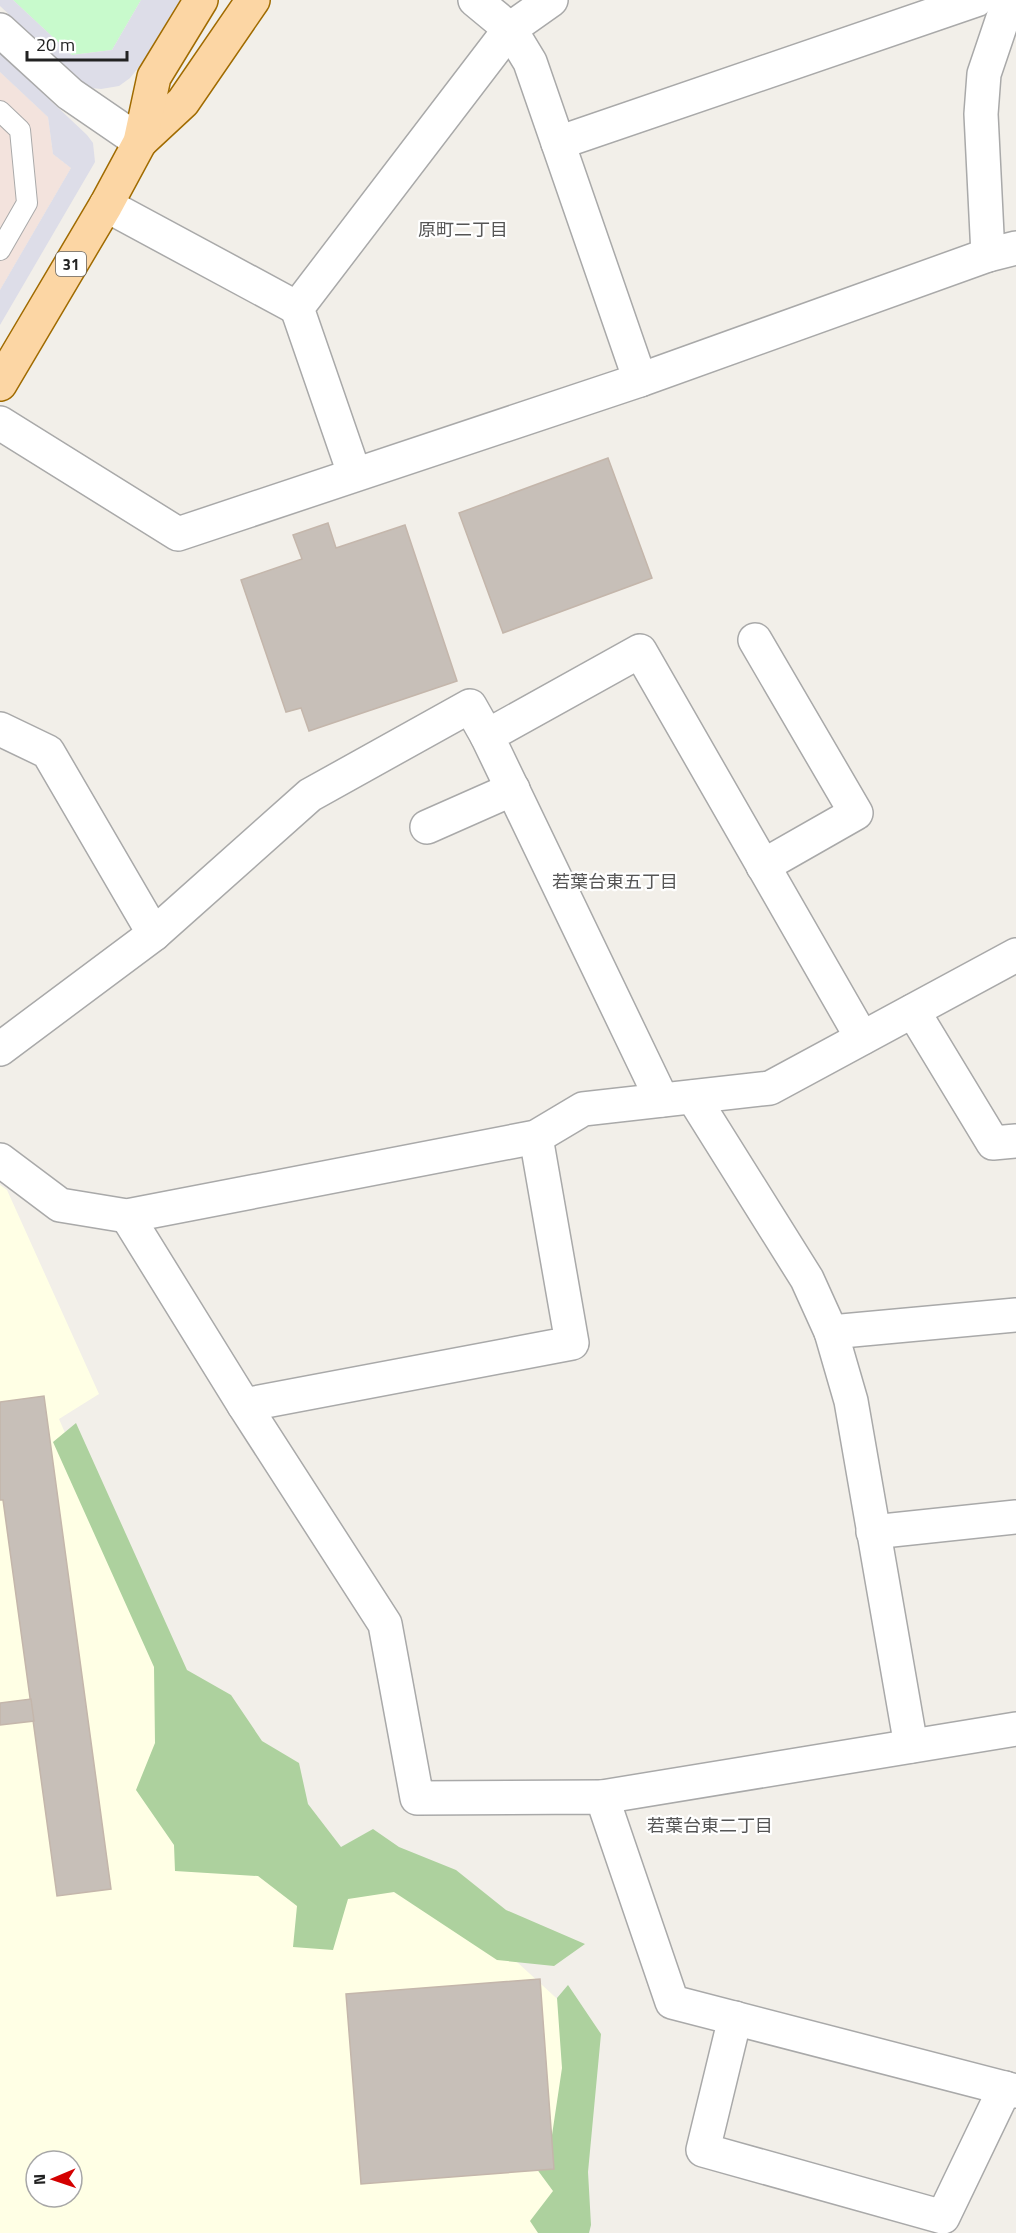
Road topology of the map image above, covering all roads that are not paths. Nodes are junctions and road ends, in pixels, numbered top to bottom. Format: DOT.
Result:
graph roads {
  1 [pos="201,0"];
  2 [pos="253,0"];
  3 [pos="475,0"];
  4 [pos="551,0"];
  5 [pos="976,0"];
  6 [pos="1009,0"];
  7 [pos="510,29"];
  8 [pos="0,30"];
  9 [pos="0,111"];
  10 [pos="140,142"];
  11 [pos="558,143"];
  12 [pos="106,205"];
  13 [pos="0,250"];
  14 [pos="1002,251"];
  15 [pos="297,308"];
  16 [pos="640,380"];
  17 [pos="0,384"];
  18 [pos="0,423"];
  19 [pos="354,473"];
  20 [pos="756,640"];
  21 [pos="0,729"];
  22 [pos="487,736"];
  23 [pos="513,789"];
  24 [pos="428,827"];
  25 [pos="763,866"];
  26 [pos="154,934"];
  27 [pos="1016,955"];
  28 [pos="913,1011"];
  29 [pos="862,1038"];
  30 [pos="0,1049"];
  31 [pos="677,1098"];
  32 [pos="536,1137"];
  33 [pos="1016,1141"];
  34 [pos="0,1160"];
  35 [pos="127,1216"];
  36 [pos="1016,1315"];
  37 [pos="831,1332"];
  38 [pos="244,1405"];
  39 [pos="1016,1517"];
  40 [pos="873,1532"];
  41 [pos="1016,1729"];
  42 [pos="911,1746"];
  43 [pos="602,1797"];
  44 [pos="735,2018"];
  45 [pos="1010,2089"];
  1 -- 10 [label="main road, 31"];
  2 -- 10 [label="main road, 31"];
  3 -- 7 [label="street"];
  4 -- 7 [label="street"];
  5 -- 11 [label="street"];
  6 -- 14 [label="street"];
  7 -- 11 [label="street"];
  7 -- 15 [label="street"];
  8 -- 10 [label="street"];
  9 -- 13 [label="lane"];
  10 -- 12 [label="main road, 31"];
  11 -- 16 [label="street"];
  12 -- 15 [label="street"];
  12 -- 17 [label="main road, 31"];
  14 -- 16 [label="street"];
  15 -- 19 [label="street"];
  16 -- 19 [label="street"];
  18 -- 19 [label="street"];
  20 -- 25 [label="street"];
  21 -- 26 [label="street"];
  22 -- 23 [label="street"];
  22 -- 25 [label="street"];
  22 -- 26 [label="street"];
  23 -- 24 [label="street"];
  23 -- 31 [label="street"];
  25 -- 29 [label="street"];
  26 -- 30 [label="street"];
  27 -- 28 [label="street"];
  28 -- 29 [label="street"];
  28 -- 33 [label="street"];
  29 -- 31 [label="street"];
  31 -- 32 [label="street"];
  31 -- 37 [label="street"];
  32 -- 35 [label="street"];
  32 -- 38 [label="street"];
  34 -- 35 [label="street"];
  35 -- 38 [label="street"];
  36 -- 37 [label="street"];
  37 -- 40 [label="street"];
  38 -- 43 [label="street"];
  39 -- 40 [label="street"];
  40 -- 42 [label="street"];
  41 -- 42 [label="street"];
  42 -- 43 [label="street"];
  43 -- 44 [label="street"];
  44 -- 45 [label="street"];
  44 -- 45 [label="street"];
}
